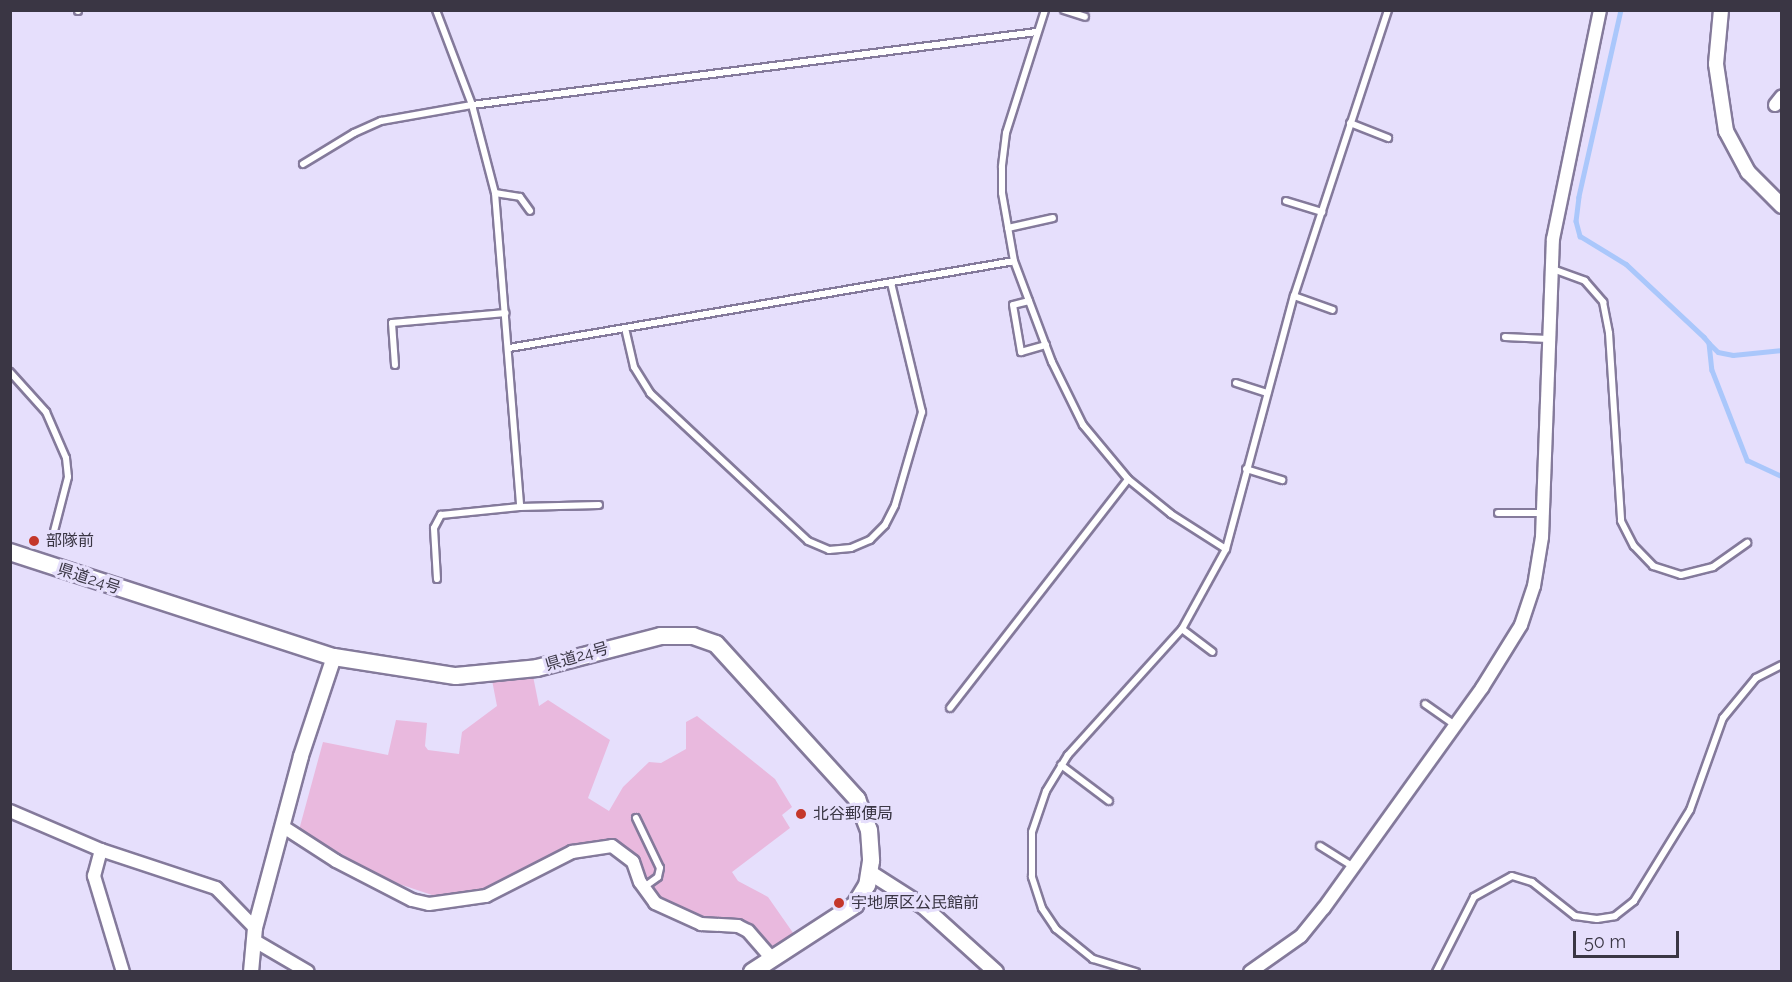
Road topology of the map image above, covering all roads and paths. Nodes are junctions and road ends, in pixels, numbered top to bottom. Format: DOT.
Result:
graph roads {
  1 [pos="436,10"];
  2 [pos="1045,10"];
  3 [pos="1064,10"];
  4 [pos="1388,10"];
  5 [pos="1600,10"];
  6 [pos="1721,10"];
  7 [pos="1084,17"];
  8 [pos="1036,32"];
  9 [pos="472,105"];
  10 [pos="1350,123"];
  11 [pos="1388,138"];
  12 [pos="303,164"];
  13 [pos="495,193"];
  14 [pos="1286,201"];
  15 [pos="1782,206"];
  16 [pos="530,211"];
  17 [pos="1322,212"];
  18 [pos="1053,218"];
  19 [pos="1008,228"];
  20 [pos="1014,261"];
  21 [pos="1550,268"];
  22 [pos="891,284"];
  23 [pos="1294,296"];
  24 [pos="1029,301"];
  25 [pos="1333,310"];
  26 [pos="506,313"];
  27 [pos="625,328"];
  28 [pos="1505,337"];
  29 [pos="1548,339"];
  30 [pos="1046,345"];
  31 [pos="509,348"];
  32 [pos="395,365"];
  33 [pos="10,372"];
  34 [pos="1236,383"];
  35 [pos="1267,393"];
  36 [pos="1246,469"];
  37 [pos="1128,479"];
  38 [pos="1282,480"];
  39 [pos="599,505"];
  40 [pos="520,507"];
  41 [pos="1498,513"];
  42 [pos="1543,513"];
  43 [pos="54,531"];
  44 [pos="1747,543"];
  45 [pos="1226,549"];
  46 [pos="10,552"];
  47 [pos="438,579"];
  48 [pos="1182,629"];
  49 [pos="1212,652"];
  50 [pos="334,657"];
  51 [pos="1782,665"];
  52 [pos="1425,704"];
  53 [pos="950,708"];
  54 [pos="1456,725"];
  55 [pos="1061,765"];
  56 [pos="1109,801"];
  57 [pos="10,811"];
  58 [pos="636,818"];
  59 [pos="282,826"];
  60 [pos="1320,846"];
  61 [pos="101,850"];
  62 [pos="1353,867"];
  63 [pos="869,872"];
  64 [pos="643,888"];
  65 [pos="255,934"];
  66 [pos="772,959"];
  67 [pos="993,970"];
  68 [pos="123,972"];
  69 [pos="251,972"];
  70 [pos="308,972"];
  71 [pos="752,972"];
  72 [pos="1136,972"];
  73 [pos="1250,972"];
  74 [pos="1436,972"];
  1 -- 9 [label="lane"];
  2 -- 8 [label="lane"];
  3 -- 7 [label="lane"];
  4 -- 10 [label="lane"];
  5 -- 21 [label="street"];
  6 -- 15 [label="street"];
  8 -- 9 [label="lane"];
  8 -- 19 [label="lane"];
  9 -- 12 [label="lane"];
  9 -- 13 [label="lane"];
  10 -- 11 [label="lane"];
  10 -- 17 [label="lane"];
  13 -- 16 [label="lane"];
  13 -- 26 [label="lane"];
  14 -- 17 [label="lane"];
  17 -- 23 [label="lane"];
  18 -- 19 [label="lane"];
  19 -- 20 [label="lane"];
  20 -- 22 [label="lane"];
  20 -- 24 [label="lane"];
  21 -- 29 [label="street"];
  21 -- 44 [label="lane"];
  22 -- 27 [label="lane"];
  22 -- 27 [label="lane"];
  23 -- 25 [label="lane"];
  23 -- 35 [label="lane"];
  24 -- 30 [label="lane"];
  24 -- 30 [label="lane"];
  26 -- 31 [label="lane"];
  26 -- 32 [label="lane"];
  27 -- 31 [label="lane"];
  28 -- 29 [label="lane"];
  29 -- 42 [label="street"];
  30 -- 37 [label="lane"];
  31 -- 40 [label="lane"];
  33 -- 43 [label="lane"];
  34 -- 35 [label="lane"];
  35 -- 36 [label="lane"];
  36 -- 38 [label="lane"];
  36 -- 45 [label="lane"];
  37 -- 45 [label="lane"];
  37 -- 53 [label="lane"];
  39 -- 40 [label="lane"];
  40 -- 47 [label="lane"];
  41 -- 42 [label="lane"];
  42 -- 54 [label="street"];
  45 -- 48 [label="lane"];
  46 -- 50 [label="main road, 県道24号"];
  48 -- 49 [label="lane"];
  48 -- 55 [label="lane"];
  50 -- 59 [label="street"];
  50 -- 63 [label="main road, 県道24号"];
  51 -- 74 [label="lane"];
  52 -- 54 [label="lane"];
  54 -- 62 [label="street"];
  55 -- 56 [label="lane"];
  55 -- 72 [label="lane"];
  57 -- 61 [label="street"];
  58 -- 64 [label="lane"];
  59 -- 64 [label="street"];
  59 -- 65 [label="street"];
  60 -- 62 [label="lane"];
  61 -- 65 [label="street"];
  61 -- 68 [label="street"];
  62 -- 73 [label="street"];
  63 -- 66 [label="main road, 県道24号"];
  63 -- 67 [label="street"];
  64 -- 66 [label="street"];
  65 -- 69 [label="street"];
  65 -- 70 [label="street"];
  66 -- 71 [label="main road, 県道24号"];
}
